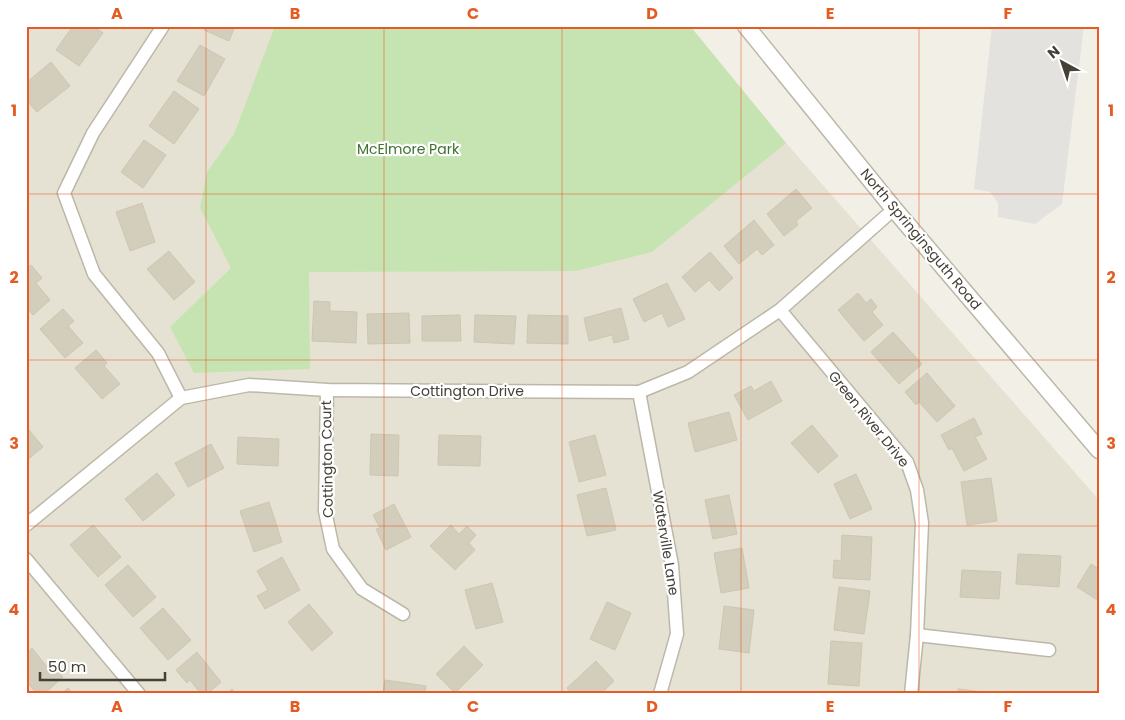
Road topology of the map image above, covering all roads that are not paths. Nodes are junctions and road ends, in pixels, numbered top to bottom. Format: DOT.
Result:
graph roads {
  1 [pos="163,26"];
  2 [pos="746,26"];
  3 [pos="894,209"];
  4 [pos="780,310"];
  5 [pos="327,390"];
  6 [pos="639,392"];
  7 [pos="181,398"];
  8 [pos="1099,450"];
  9 [pos="26,525"];
  10 [pos="26,559"];
  11 [pos="403,614"];
  12 [pos="917,636"];
  13 [pos="1050,650"];
  14 [pos="139,694"];
  15 [pos="660,694"];
  16 [pos="911,694"];
  1 -- 7 [label="street"];
  2 -- 3 [label="street, North Springinsguth Road"];
  3 -- 4 [label="street, Cottington Drive"];
  3 -- 8 [label="street, North Springinsguth Road"];
  4 -- 6 [label="street, Cottington Drive"];
  4 -- 12 [label="street, Green River Drive"];
  5 -- 6 [label="street, Cottington Drive"];
  5 -- 7 [label="street, Cottington Drive"];
  5 -- 11 [label="street, Cottington Court"];
  6 -- 15 [label="street, Waterville Lane"];
  7 -- 9 [label="street, Cottington Drive"];
  10 -- 14 [label="street"];
  12 -- 13 [label="street"];
  12 -- 16 [label="street, Green River Drive"];
}
